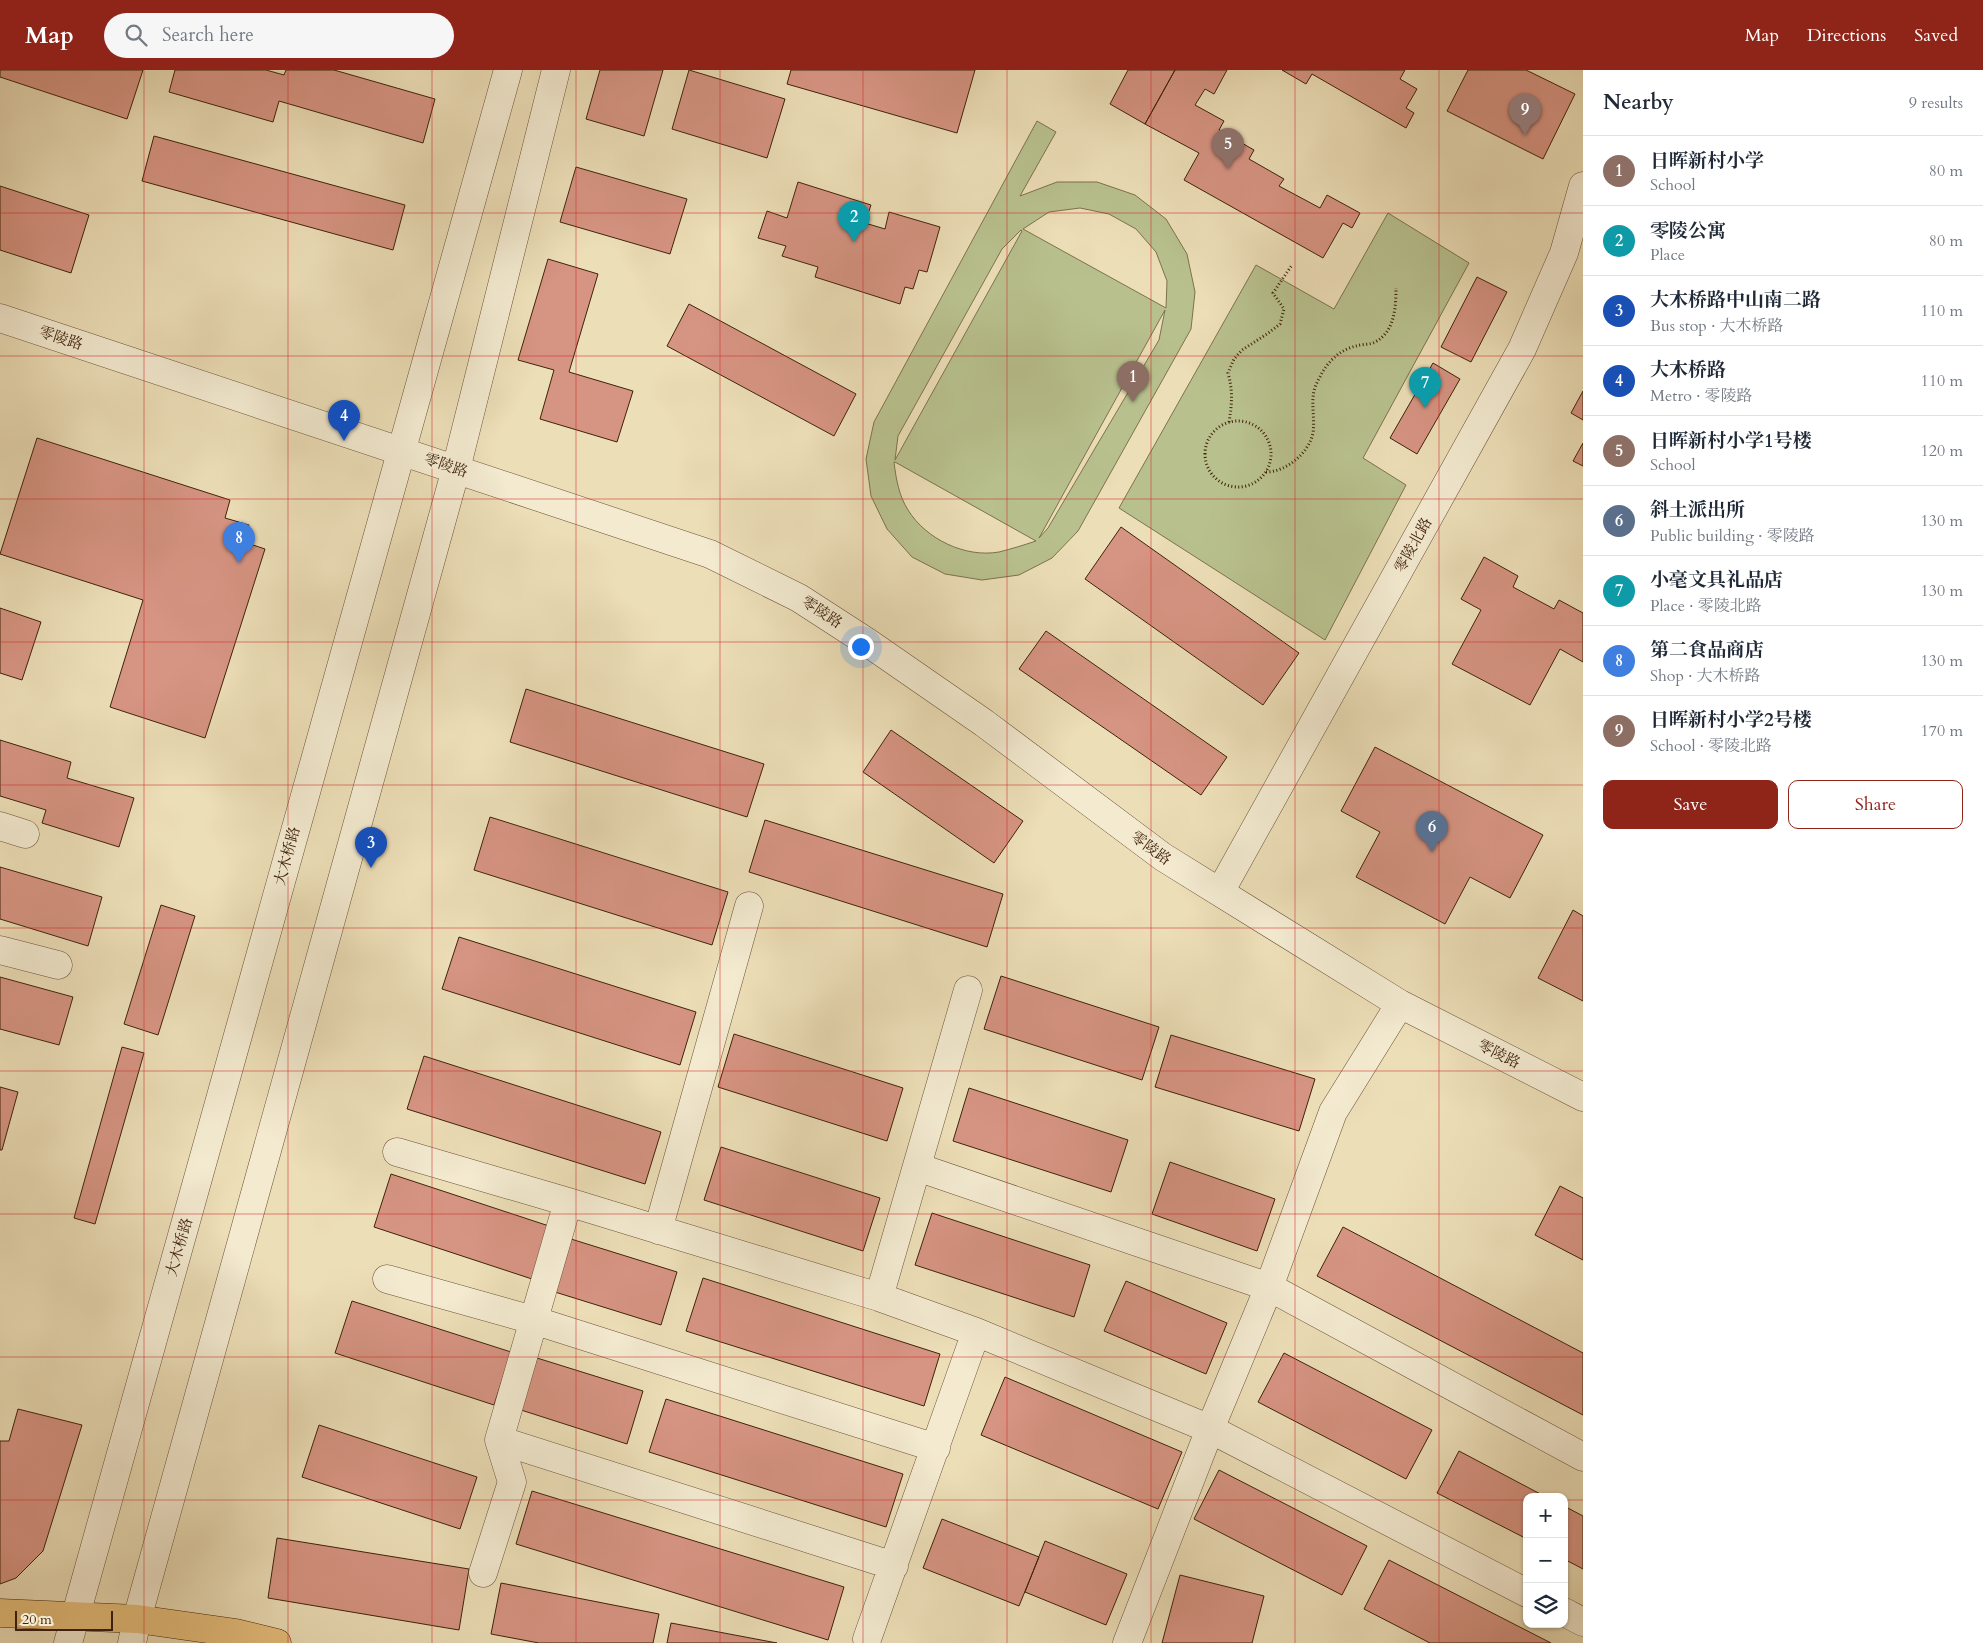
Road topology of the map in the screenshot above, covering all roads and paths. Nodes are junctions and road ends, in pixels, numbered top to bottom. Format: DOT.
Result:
graph roads {
  1 [pos="508,70"];
  2 [pos="556,70"];
  3 [pos="1583,186"];
  4 [pos="1292,265"];
  5 [pos="1396,288"];
  6 [pos="0,318"];
  7 [pos="1229,422"];
  8 [pos="400,450"];
  9 [pos="456,469"];
  10 [pos="1266,472"];
  11 [pos="0,826"];
  12 [pos="25,834"];
  13 [pos="1220,892"];
  14 [pos="749,906"];
  15 [pos="0,950"];
  16 [pos="58,965"];
  17 [pos="968,990"];
  18 [pos="1400,1004"];
  19 [pos="1583,1097"];
  20 [pos="397,1152"];
  21 [pos="917,1167"];
  22 [pos="568,1202"];
  23 [pos="658,1230"];
  24 [pos="387,1279"];
  25 [pos="1269,1287"];
  26 [pos="879,1297"];
  27 [pos="533,1320"];
  28 [pos="976,1332"];
  29 [pos="1210,1429"];
  30 [pos="499,1440"];
  31 [pos="936,1448"];
  32 [pos="1583,1457"];
  33 [pos="894,1566"];
  34 [pos="483,1573"];
  35 [pos="1523,1591"];
  36 [pos="0,1614"];
  37 [pos="1568,1614"];
  38 [pos="76,1617"];
  39 [pos="1583,1622"];
  40 [pos="135,1631"];
  41 [pos="236,1633"];
  42 [pos="868,1639"];
  43 [pos="68,1643"];
  44 [pos="278,1643"];
  45 [pos="289,1643"];
  46 [pos="1127,1643"];
  1 -- 8 [label="street, 大木桥路"];
  2 -- 9 [label="street"];
  3 -- 13 [label="street, 零陵北路"];
  4 -- 7 [label="path"];
  5 -- 10 [label="path"];
  6 -- 8 [label="street, 零陵路"];
  7 -- 10 [label="path"];
  7 -- 10 [label="path"];
  8 -- 9 [label="street, 零陵路"];
  8 -- 38 [label="street, 大木桥路"];
  9 -- 13 [label="street, 零陵路"];
  9 -- 40 [label="street"];
  11 -- 12 [label="street"];
  13 -- 18 [label="street, 零陵路"];
  14 -- 23 [label="street"];
  15 -- 16 [label="street"];
  17 -- 21 [label="street"];
  18 -- 19 [label="street, 零陵路"];
  18 -- 25 [label="street"];
  20 -- 22 [label="street"];
  21 -- 25 [label="street"];
  21 -- 26 [label="street"];
  22 -- 23 [label="street"];
  22 -- 27 [label="street"];
  23 -- 26 [label="street"];
  24 -- 27 [label="street"];
  25 -- 29 [label="street"];
  25 -- 32 [label="street"];
  26 -- 28 [label="street"];
  27 -- 30 [label="street"];
  27 -- 31 [label="street"];
  28 -- 29 [label="street"];
  28 -- 31 [label="street"];
  29 -- 35 [label="street"];
  29 -- 46 [label="street"];
  30 -- 33 [label="street"];
  30 -- 34 [label="street"];
  31 -- 33 [label="street"];
  33 -- 42 [label="street"];
  36 -- 38 [label="main road"];
  37 -- 39 [label="street"];
  38 -- 40 [label="main road"];
  38 -- 43 [label="street, 大木桥路"];
  40 -- 41 [label="main road"];
  41 -- 44 [label="main road"];
  41 -- 45 [label="main road"];
}
